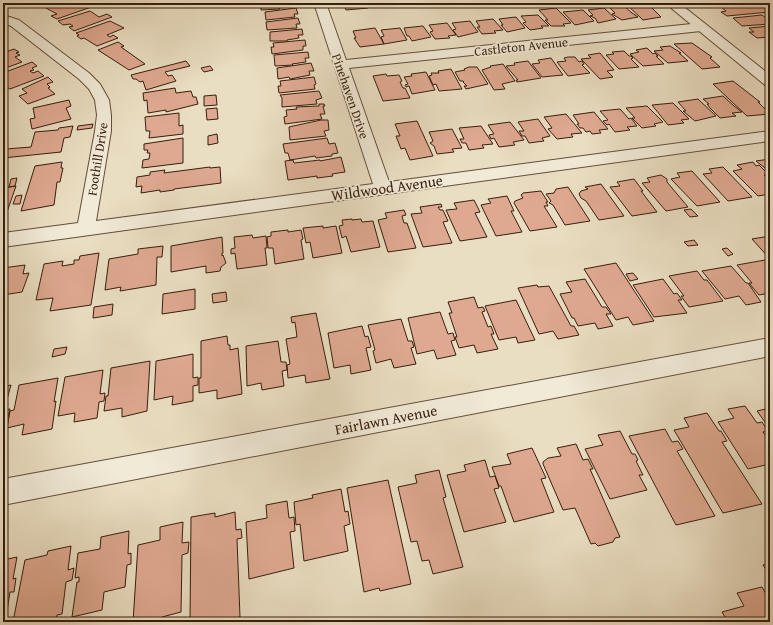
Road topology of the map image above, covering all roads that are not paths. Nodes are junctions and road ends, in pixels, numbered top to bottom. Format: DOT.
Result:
graph roads {
  1 [pos="320,3"];
  2 [pos="671,3"];
  3 [pos="3,19"];
  4 [pos="701,27"];
  5 [pos="341,65"];
  6 [pos="770,82"];
  7 [pos="770,136"];
  8 [pos="383,188"];
  9 [pos="86,228"];
  10 [pos="3,240"];
  11 [pos="770,347"];
  12 [pos="3,492"];
  1 -- 5 [label="street, Pinehaven Drive"];
  2 -- 4 [label="street"];
  3 -- 9 [label="street, Foothill Drive"];
  4 -- 5 [label="street, Castleton Avenue"];
  4 -- 6 [label="street"];
  5 -- 8 [label="street, Pinehaven Drive"];
  7 -- 8 [label="street, Wildwood Avenue"];
  8 -- 9 [label="street, Wildwood Avenue"];
  9 -- 10 [label="street, Wildwood Avenue"];
  11 -- 12 [label="street, Fairlawn Avenue"];
}
